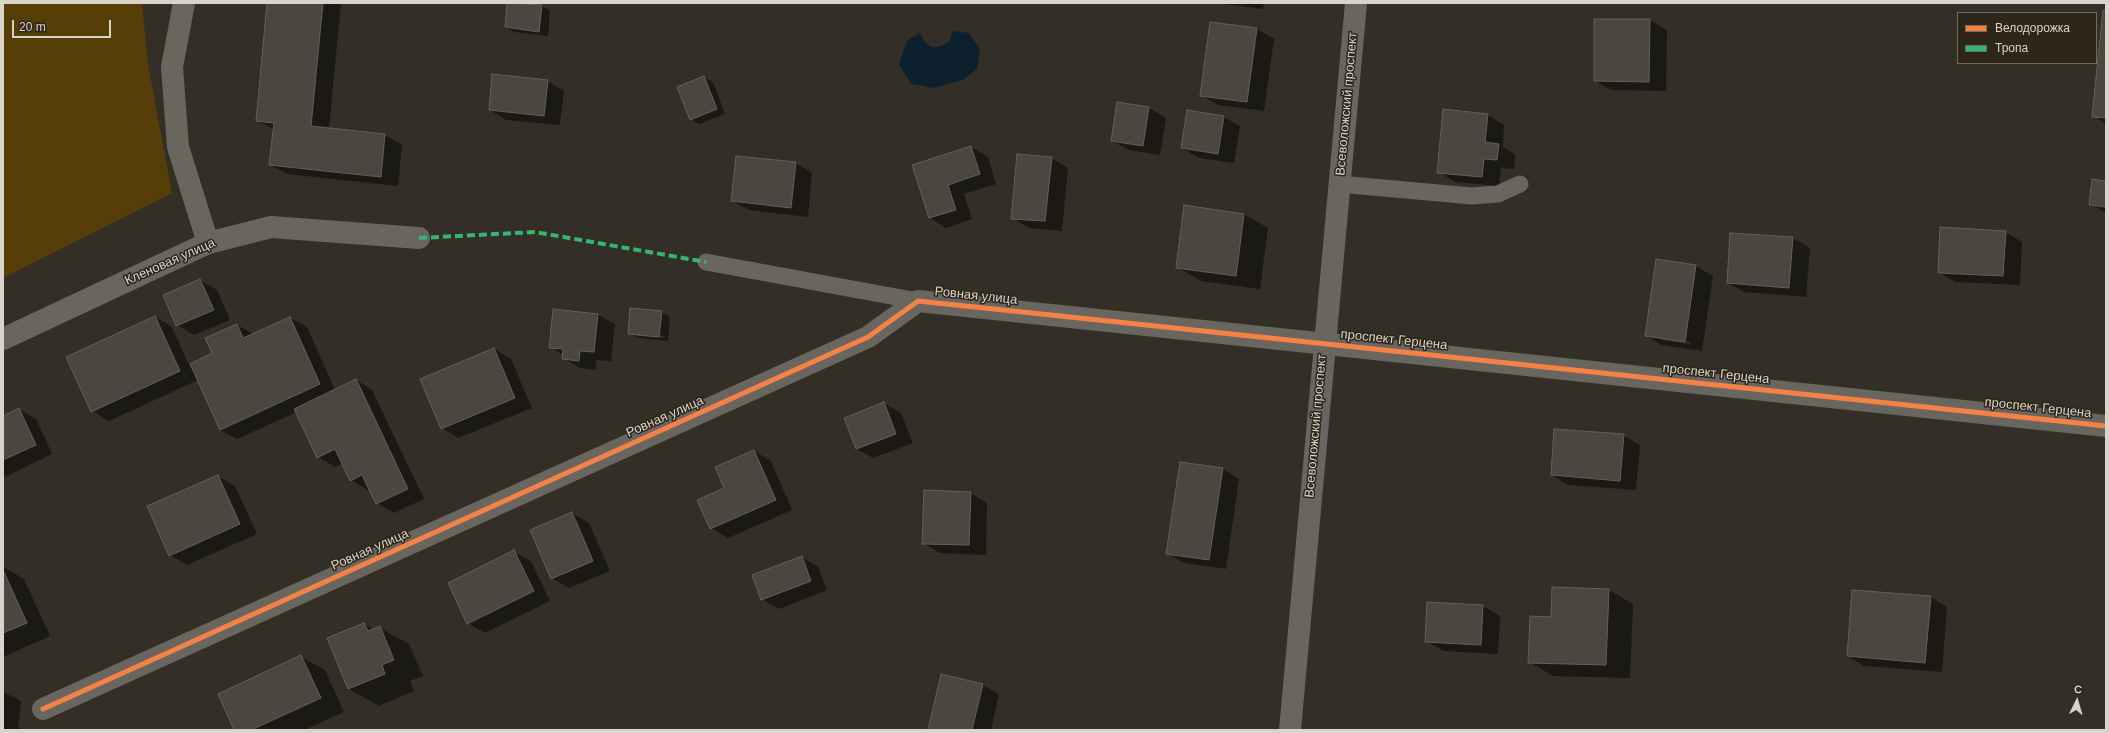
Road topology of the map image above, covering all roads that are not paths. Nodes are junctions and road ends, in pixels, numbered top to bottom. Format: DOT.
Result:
graph roads {
  1 [pos="184,3"];
  2 [pos="1356,3"];
  3 [pos="1339,184"];
  4 [pos="1520,184"];
  5 [pos="419,238"];
  6 [pos="208,243"];
  7 [pos="706,262"];
  8 [pos="918,301"];
  9 [pos="3,339"];
  10 [pos="1324,344"];
  11 [pos="2106,426"];
  12 [pos="43,709"];
  13 [pos="1290,730"];
  1 -- 6 [label="street"];
  2 -- 3 [label="street, Всеволожский проспект"];
  3 -- 4 [label="lane"];
  3 -- 10 [label="street, Всеволожский проспект"];
  5 -- 6 [label="street, Кленовая улица"];
  6 -- 9 [label="street, Кленовая улица"];
  7 -- 8 [label="lane"];
  8 -- 10 [label="street, Ровная улица"];
  8 -- 12 [label="street, Ровная улица"];
  10 -- 11 [label="street, проспект Герцена"];
  10 -- 13 [label="street, Всеволожский проспект"];
}
